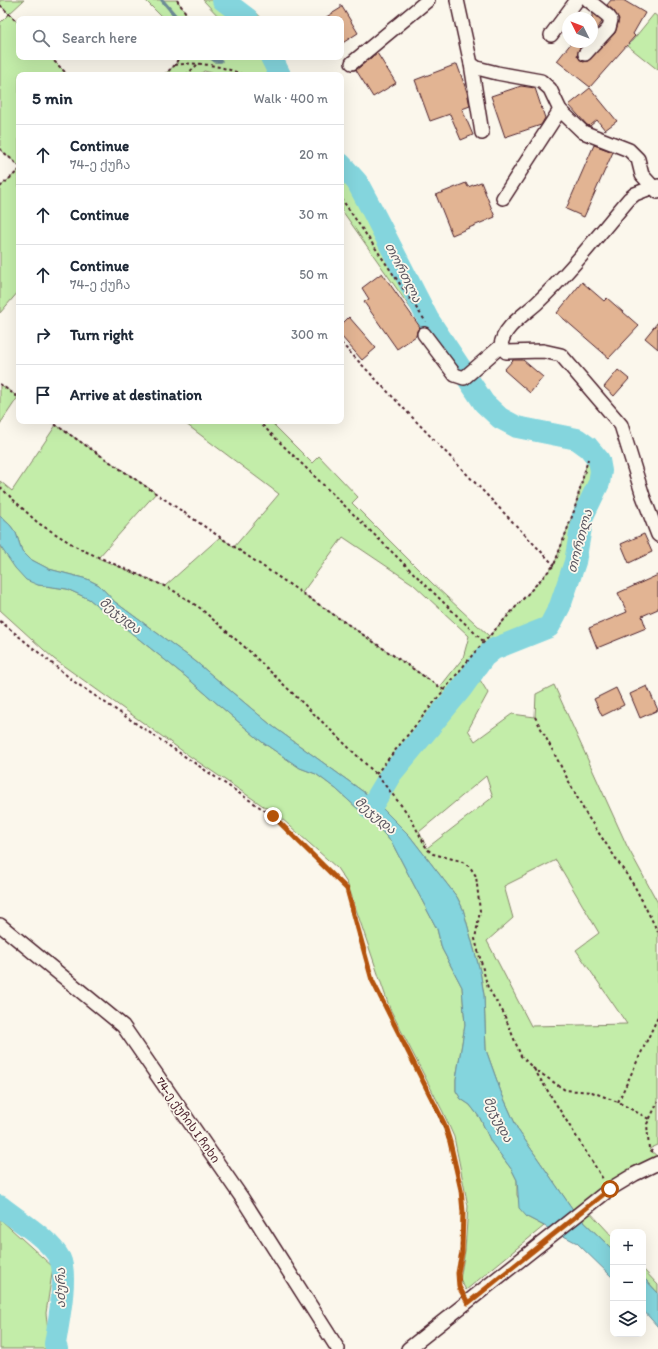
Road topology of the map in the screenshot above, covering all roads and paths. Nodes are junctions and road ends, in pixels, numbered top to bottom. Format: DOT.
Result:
graph roads {
  1 [pos="176,0"];
  2 [pos="428,0"];
  3 [pos="457,0"];
  4 [pos="577,0"];
  5 [pos="588,0"];
  6 [pos="0,5"];
  7 [pos="188,16"];
  8 [pos="16,21"];
  9 [pos="551,35"];
  10 [pos="585,54"];
  11 [pos="53,60"];
  12 [pos="178,60"];
  13 [pos="352,63"];
  14 [pos="198,64"];
  15 [pos="471,64"];
  16 [pos="175,65"];
  17 [pos="65,72"];
  18 [pos="167,72"];
  19 [pos="189,72"];
  20 [pos="236,72"];
  21 [pos="560,110"];
  22 [pos="482,133"];
  23 [pos="0,149"];
  24 [pos="16,163"];
  25 [pos="16,173"];
  26 [pos="0,186"];
  27 [pos="656,188"];
  28 [pos="503,198"];
  29 [pos="344,203"];
  30 [pos="426,330"];
  31 [pos="344,346"];
  32 [pos="504,349"];
  33 [pos="0,384"];
  34 [pos="16,396"];
  35 [pos="54,424"];
  36 [pos="261,424"];
  37 [pos="588,459"];
  38 [pos="0,486"];
  39 [pos="658,535"];
  40 [pos="554,565"];
  41 [pos="0,621"];
  42 [pos="484,642"];
  43 [pos="444,690"];
  44 [pos="535,717"];
  45 [pos="376,774"];
  46 [pos="0,925"];
  47 [pos="658,932"];
  48 [pos="658,1017"];
  49 [pos="534,1068"];
  50 [pos="618,1102"];
  51 [pos="658,1102"];
  52 [pos="649,1119"];
  53 [pos="649,1149"];
  54 [pos="658,1163"];
  55 [pos="610,1189"];
  56 [pos="468,1303"];
  57 [pos="338,1349"];
  58 [pos="408,1349"];
  1 -- 7 [label="path"];
  2 -- 13 [label="street"];
  3 -- 15 [label="street"];
  4 -- 9 [label="street"];
  5 -- 10 [label="street"];
  6 -- 8 [label="path"];
  11 -- 17 [label="path"];
  12 -- 16 [label="path"];
  14 -- 16 [label="path"];
  14 -- 19 [label="path"];
  14 -- 20 [label="path"];
  15 -- 21 [label="street"];
  15 -- 22 [label="street"];
  16 -- 18 [label="path"];
  21 -- 27 [label="street"];
  21 -- 28 [label="street"];
  23 -- 24 [label="path"];
  25 -- 26 [label="path"];
  27 -- 32 [label="street"];
  29 -- 30 [label="path"];
  30 -- 32 [label="street"];
  31 -- 40 [label="path"];
  32 -- 39 [label="street"];
  33 -- 34 [label="path"];
  35 -- 43 [label="path"];
  36 -- 42 [label="path"];
  37 -- 40 [label="path"];
  38 -- 45 [label="path"];
  40 -- 42 [label="path"];
  41 -- 56 [label="path"];
  42 -- 43 [label="path"];
  43 -- 45 [label="path"];
  44 -- 47 [label="path"];
  45 -- 49 [label="path"];
  46 -- 57 [label="street, 74-ე ქუჩის I ჩიხი"];
  48 -- 50 [label="path"];
  49 -- 50 [label="path"];
  49 -- 55 [label="path"];
  50 -- 52 [label="path"];
  51 -- 52 [label="path"];
  52 -- 53 [label="path"];
  54 -- 55 [label="street"];
  55 -- 56 [label="street"];
  56 -- 58 [label="street"];
}
